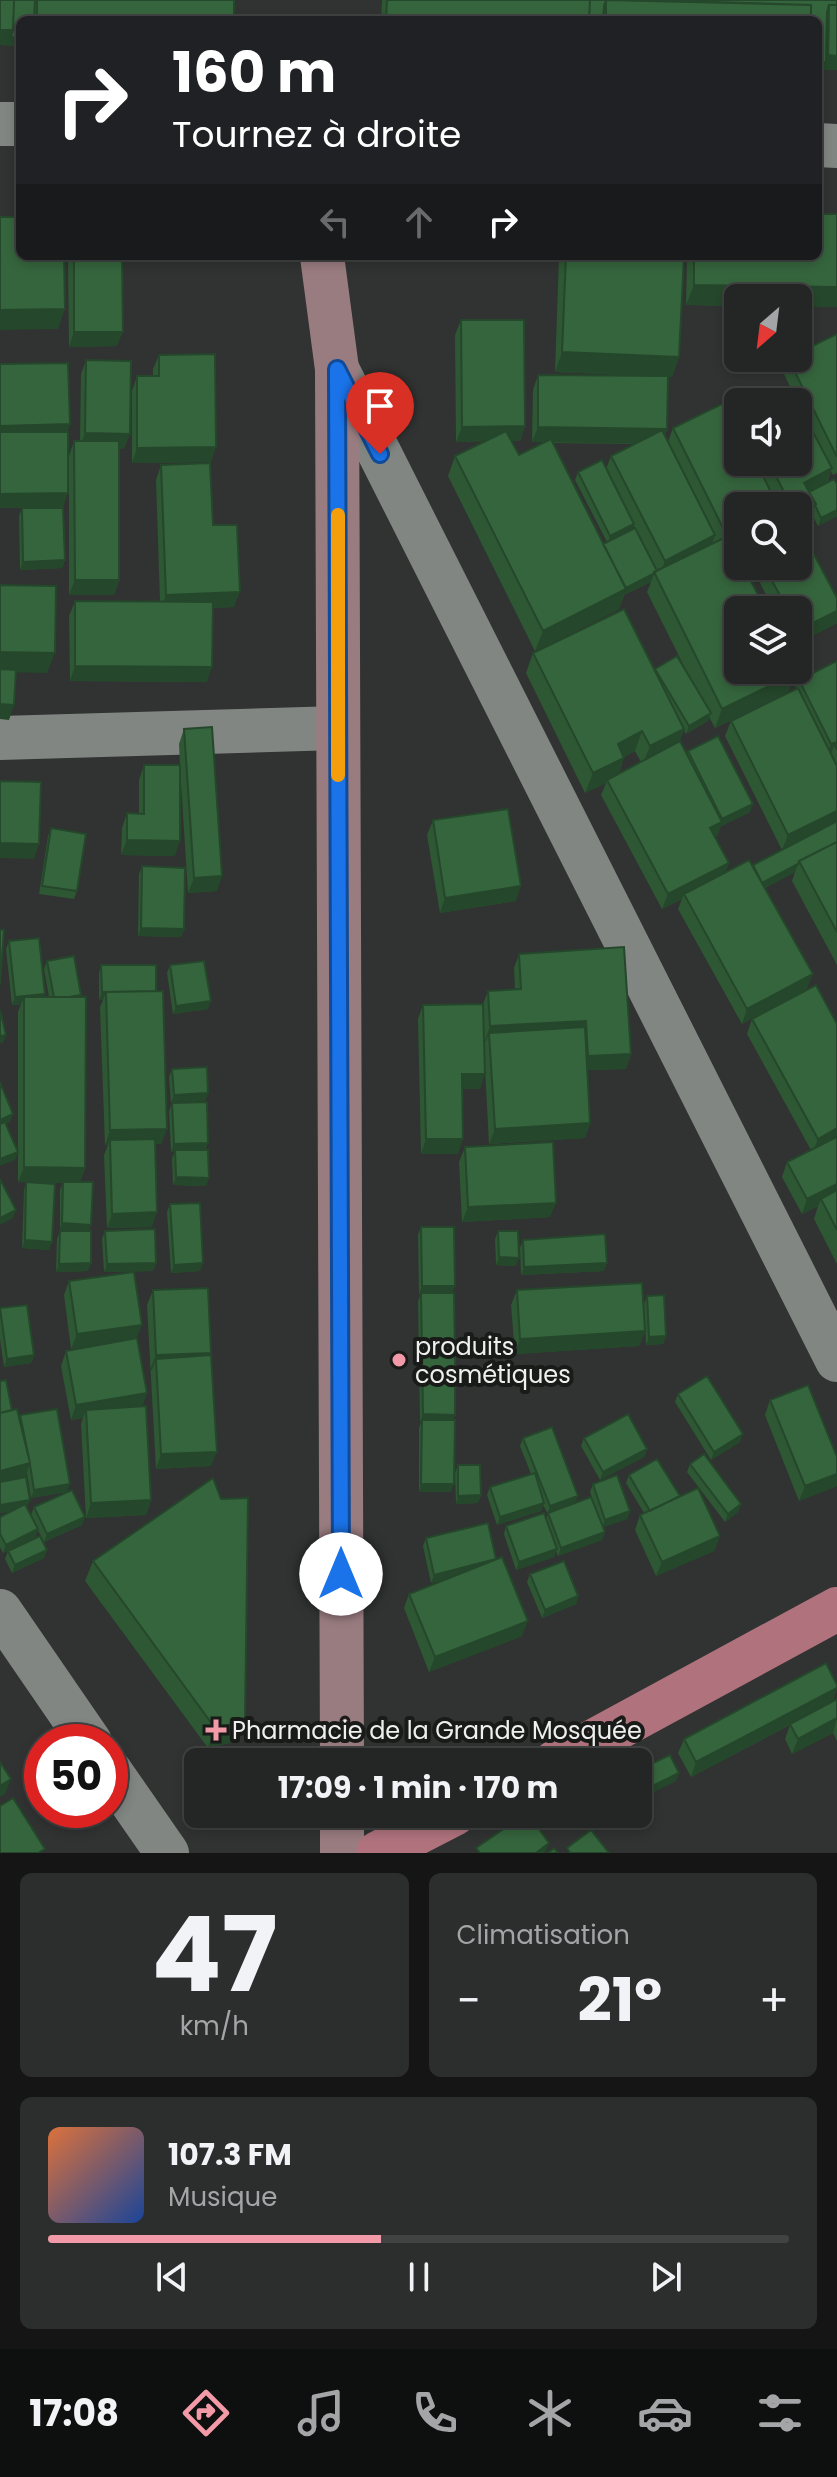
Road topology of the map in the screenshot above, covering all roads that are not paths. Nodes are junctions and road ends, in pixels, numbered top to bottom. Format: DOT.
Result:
graph roads {
  1 [pos="323,260"];
  2 [pos="337,369"];
  3 [pos="338,728"];
  4 [pos="0,738"];
  5 [pos="837,1360"];
  6 [pos="837,1609"];
  7 [pos="0,1611"];
  8 [pos="78,1724"];
  9 [pos="342,1748"];
  10 [pos="581,1748"];
  11 [pos="128,1797"];
  12 [pos="342,1828"];
  13 [pos="427,1828"];
  14 [pos="167,1853"];
  15 [pos="342,1853"];
  16 [pos="378,1853"];
  1 -- 2 [label="main road"];
  2 -- 3 [label="main road"];
  2 -- 5 [label="street"];
  3 -- 4 [label="street"];
  3 -- 9 [label="main road"];
  6 -- 10 [label="main road"];
  7 -- 8 [label="street"];
  11 -- 14 [label="street"];
  12 -- 15 [label="main road"];
  13 -- 16 [label="main road"];
}
